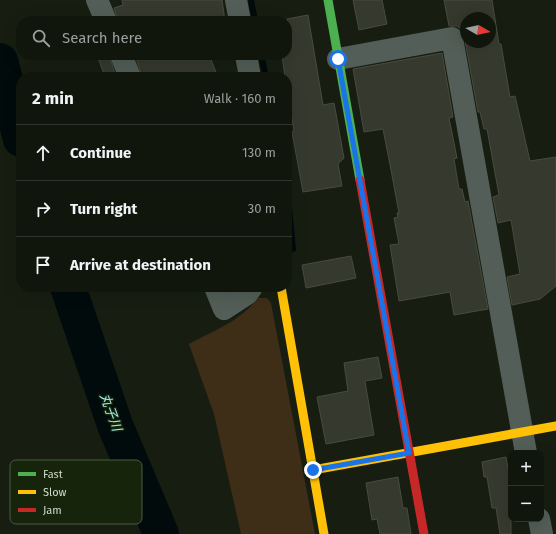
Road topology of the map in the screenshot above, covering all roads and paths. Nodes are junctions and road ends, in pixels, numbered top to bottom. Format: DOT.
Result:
graph roads {
  1 [pos="97,0"];
  2 [pos="236,0"];
  3 [pos="328,0"];
  4 [pos="104,16"];
  5 [pos="239,16"];
  6 [pos="338,59"];
  7 [pos="123,60"];
  8 [pos="247,60"];
  9 [pos="128,72"];
  10 [pos="249,72"];
  11 [pos="216,292"];
  12 [pos="248,292"];
  13 [pos="282,292"];
  14 [pos="556,426"];
  15 [pos="524,443"];
  16 [pos="409,453"];
  17 [pos="313,470"];
  18 [pos="540,522"];
  19 [pos="324,534"];
  20 [pos="424,534"];
  21 [pos="542,534"];
  1 -- 4 [label="street"];
  2 -- 5 [label="street"];
  3 -- 6 [label="street"];
  6 -- 15 [label="street"];
  6 -- 16 [label="street"];
  7 -- 9 [label="street"];
  8 -- 10 [label="street"];
  11 -- 12 [label="street"];
  13 -- 17 [label="street"];
  14 -- 15 [label="street"];
  15 -- 16 [label="street"];
  16 -- 17 [label="street"];
  16 -- 20 [label="street"];
  17 -- 19 [label="street"];
  18 -- 21 [label="street"];
}
